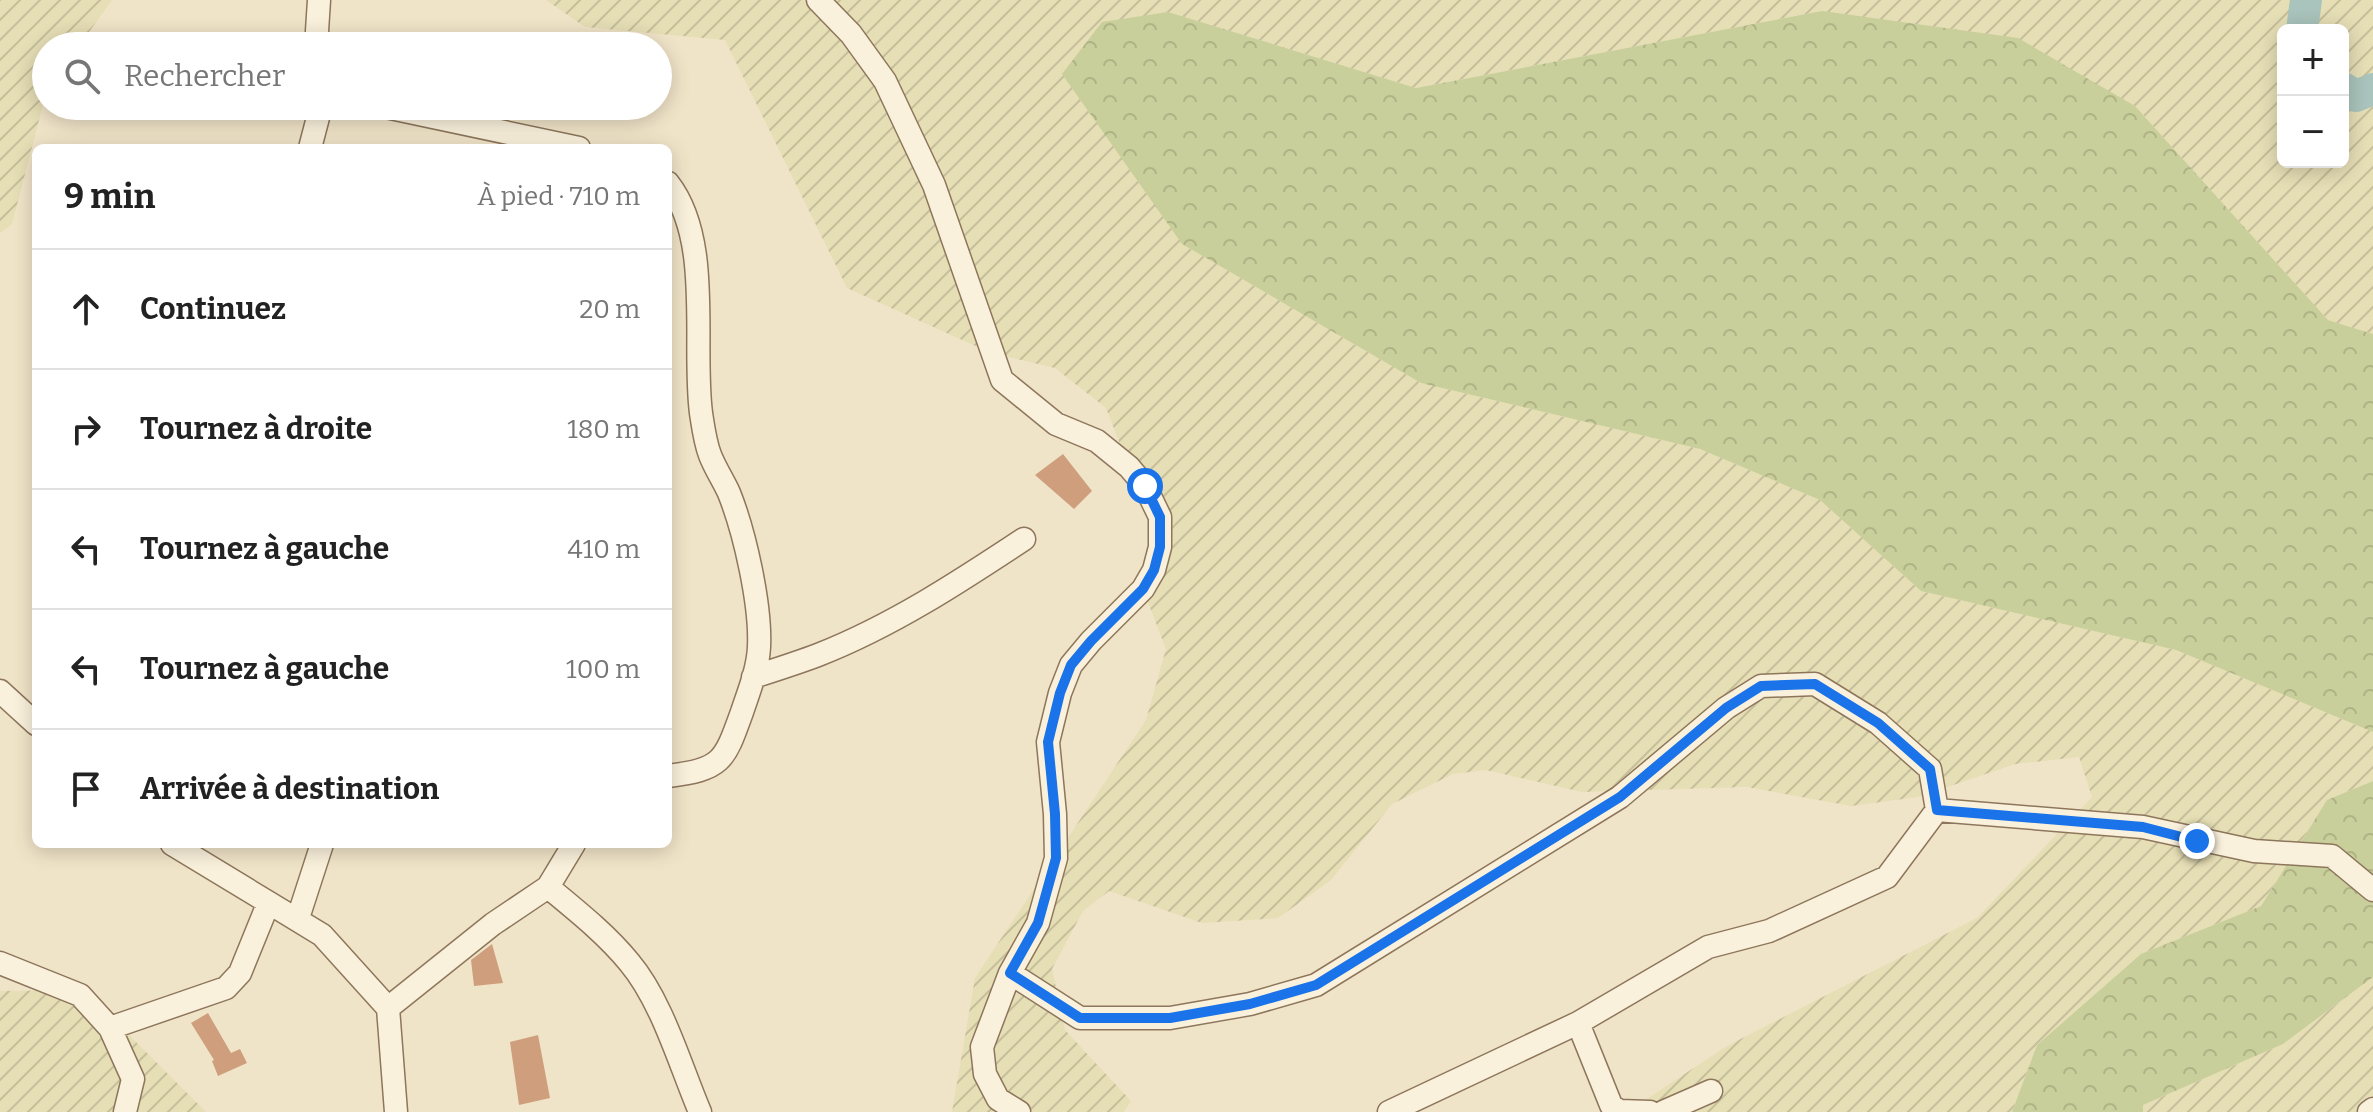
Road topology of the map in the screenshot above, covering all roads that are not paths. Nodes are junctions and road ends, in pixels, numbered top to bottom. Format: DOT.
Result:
graph roads {
  1 [pos="319,0"];
  2 [pos="818,0"];
  3 [pos="317,32"];
  4 [pos="317,120"];
  5 [pos="447,120"];
  6 [pos="311,144"];
  7 [pos="560,144"];
  8 [pos="672,188"];
  9 [pos="1024,539"];
  10 [pos="753,677"];
  11 [pos="0,691"];
  12 [pos="32,720"];
  13 [pos="672,776"];
  14 [pos="1937,810"];
  15 [pos="178,848"];
  16 [pos="321,848"];
  17 [pos="572,848"];
  18 [pos="548,887"];
  19 [pos="2373,890"];
  20 [pos="268,904"];
  21 [pos="298,918"];
  22 [pos="0,963"];
  23 [pos="1010,973"];
  24 [pos="388,1008"];
  25 [pos="1578,1023"];
  26 [pos="110,1028"];
  27 [pos="1711,1091"];
  28 [pos="125,1112"];
  29 [pos="396,1112"];
  30 [pos="700,1112"];
  31 [pos="1019,1112"];
  32 [pos="1389,1112"];
  33 [pos="1650,1112"];
  34 [pos="1663,1112"];
  1 -- 3 [label="street"];
  2 -- 23 [label="street"];
  4 -- 6 [label="street"];
  5 -- 7 [label="street"];
  8 -- 10 [label="street"];
  9 -- 10 [label="street"];
  10 -- 13 [label="street"];
  11 -- 12 [label="street"];
  14 -- 19 [label="street"];
  14 -- 23 [label="street"];
  14 -- 25 [label="street"];
  15 -- 20 [label="street"];
  16 -- 21 [label="street"];
  17 -- 18 [label="street"];
  18 -- 24 [label="street"];
  18 -- 30 [label="street"];
  20 -- 21 [label="street"];
  20 -- 26 [label="street"];
  21 -- 24 [label="street"];
  22 -- 26 [label="street"];
  23 -- 31 [label="street"];
  24 -- 29 [label="street"];
  25 -- 32 [label="street"];
  25 -- 33 [label="street"];
  26 -- 28 [label="street"];
  27 -- 34 [label="street"];
}
